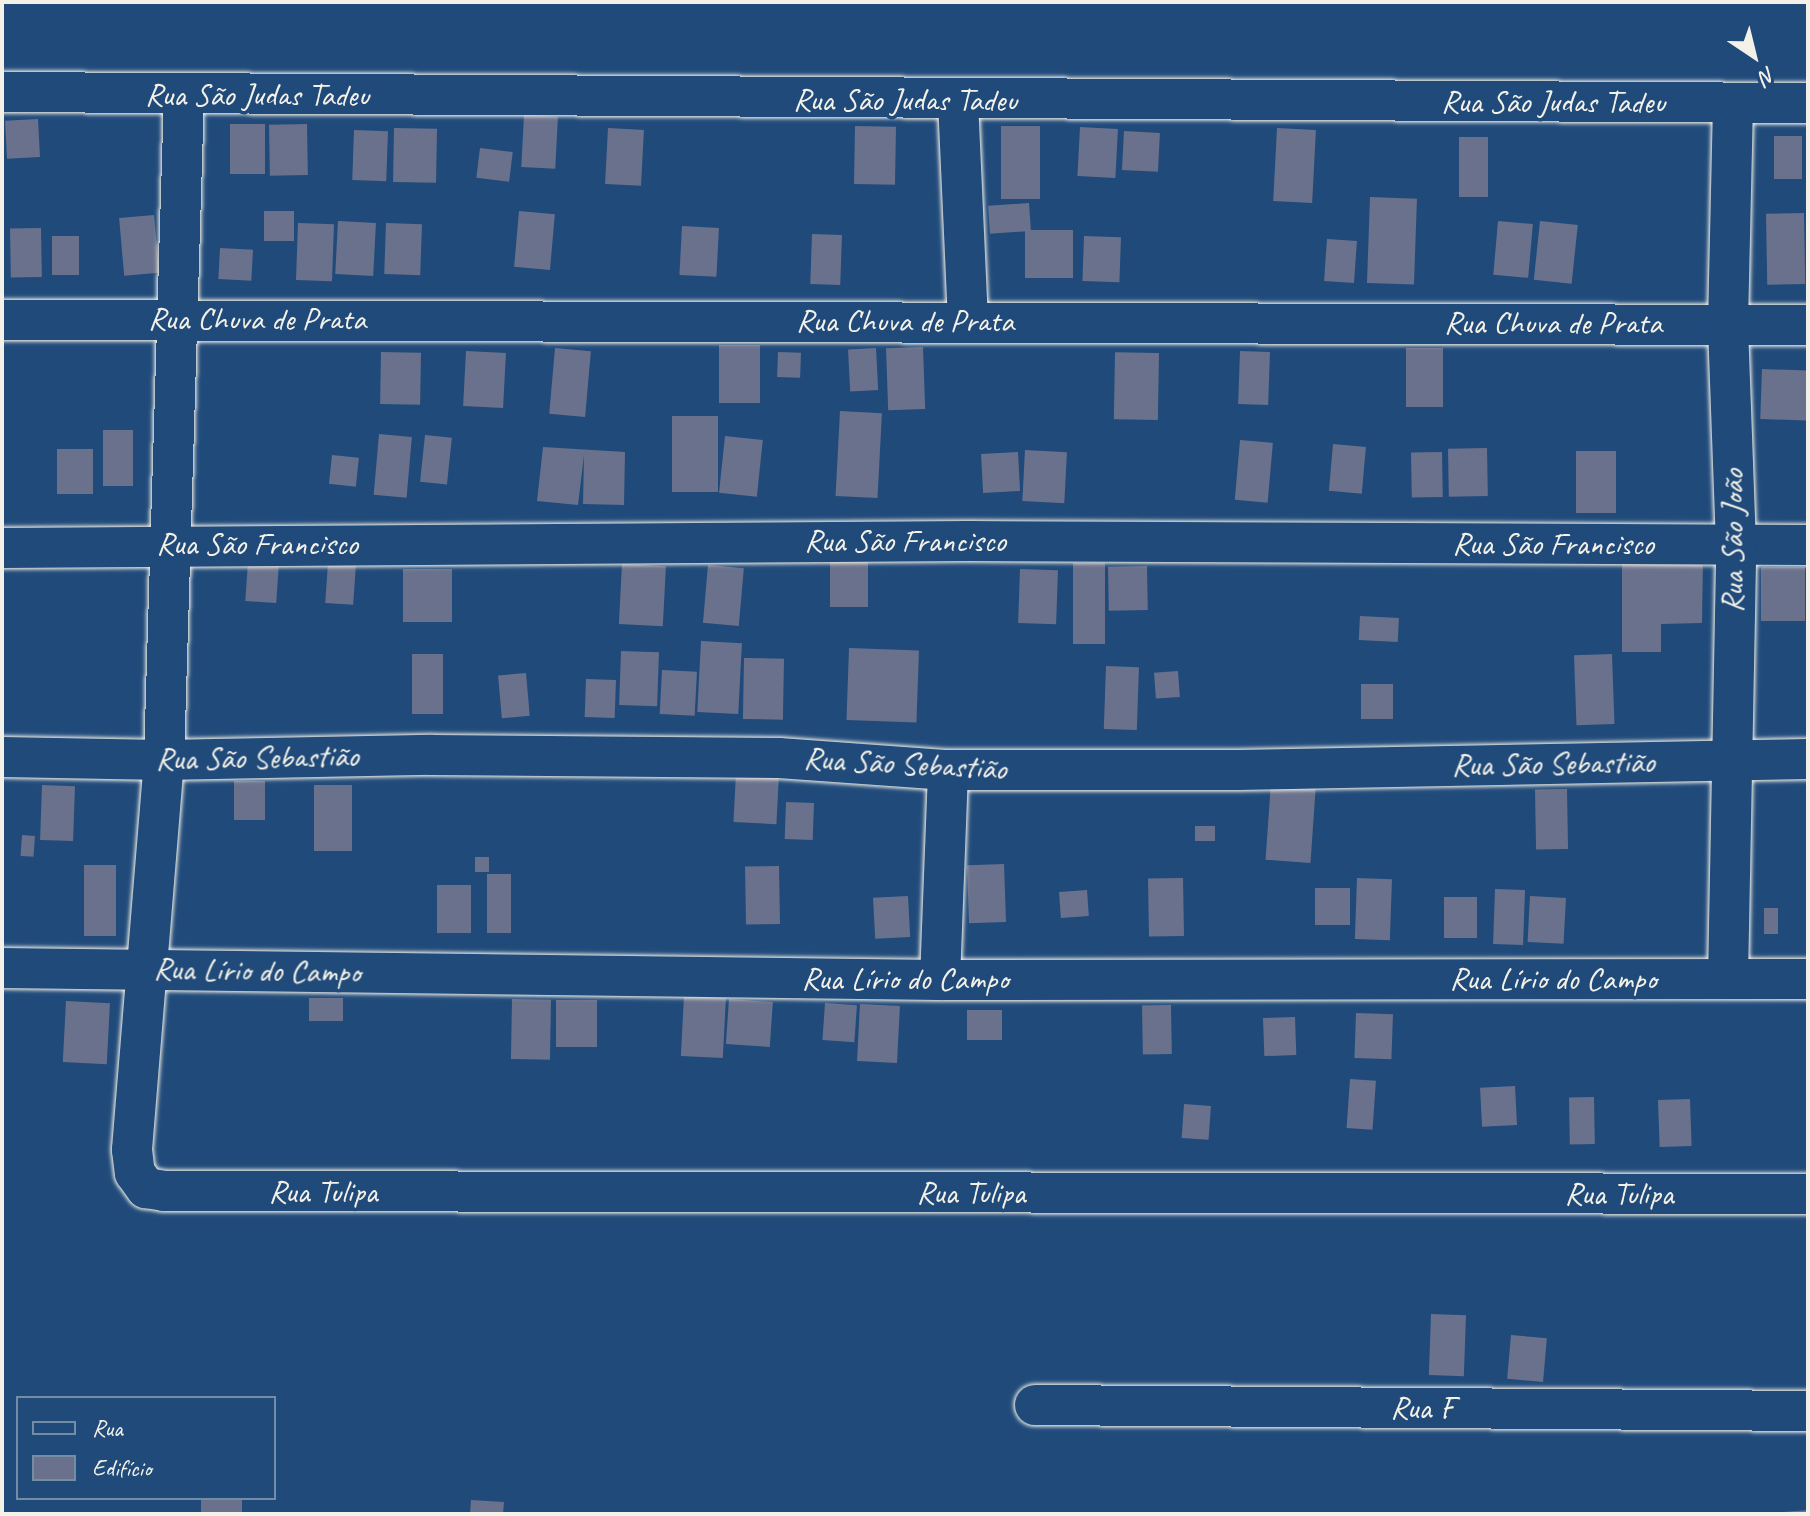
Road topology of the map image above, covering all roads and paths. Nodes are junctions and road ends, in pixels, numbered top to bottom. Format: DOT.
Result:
graph roads {
  1 [pos="2,92"];
  2 [pos="184,94"];
  3 [pos="958,101"];
  4 [pos="1733,103"];
  5 [pos="1808,103"];
  6 [pos="178,318"];
  7 [pos="2,320"];
  8 [pos="968,321"];
  9 [pos="1728,324"];
  10 [pos="1808,325"];
  11 [pos="173,544"];
  12 [pos="1736,545"];
  13 [pos="1808,545"];
  14 [pos="2,548"];
  15 [pos="2,757"];
  16 [pos="1808,759"];
  17 [pos="164,760"];
  18 [pos="1730,760"];
  19 [pos="948,770"];
  20 [pos="2,968"];
  21 [pos="145,970"];
  22 [pos="1728,979"];
  23 [pos="1808,979"];
  24 [pos="940,980"];
  25 [pos="1808,1194"];
  26 [pos="1035,1405"];
  27 [pos="1808,1411"];
  1 -- 2 [label="street, Rua São Judas Tadeu"];
  2 -- 3 [label="street, Rua São Judas Tadeu"];
  2 -- 6 [label="street"];
  3 -- 4 [label="street, Rua São Judas Tadeu"];
  3 -- 8 [label="street"];
  4 -- 5 [label="street, Rua São Judas Tadeu"];
  4 -- 9 [label="street, Rua São João"];
  6 -- 7 [label="street, Rua Chuva de Prata"];
  6 -- 8 [label="street, Rua Chuva de Prata"];
  6 -- 11 [label="street"];
  8 -- 9 [label="street, Rua Chuva de Prata"];
  9 -- 10 [label="street, Rua Chuva de Prata"];
  9 -- 12 [label="street, Rua São João"];
  11 -- 12 [label="street, Rua São Francisco"];
  11 -- 14 [label="street, Rua São Francisco"];
  11 -- 17 [label="street"];
  12 -- 13 [label="street, Rua São Francisco"];
  12 -- 18 [label="street, Rua São João"];
  15 -- 17 [label="street, Rua São Sebastião"];
  16 -- 18 [label="street, Rua São Sebastião"];
  17 -- 19 [label="street, Rua São Sebastião"];
  17 -- 21 [label="street"];
  18 -- 19 [label="street, Rua São Sebastião"];
  18 -- 22 [label="street, Rua São João"];
  19 -- 24 [label="street"];
  20 -- 21 [label="street, Rua Lírio do Campo"];
  21 -- 24 [label="street, Rua Lírio do Campo"];
  21 -- 25 [label="street, Rua Tulipa"];
  22 -- 23 [label="street, Rua Lírio do Campo"];
  22 -- 24 [label="street, Rua Lírio do Campo"];
  26 -- 27 [label="street, Rua F"];
}
